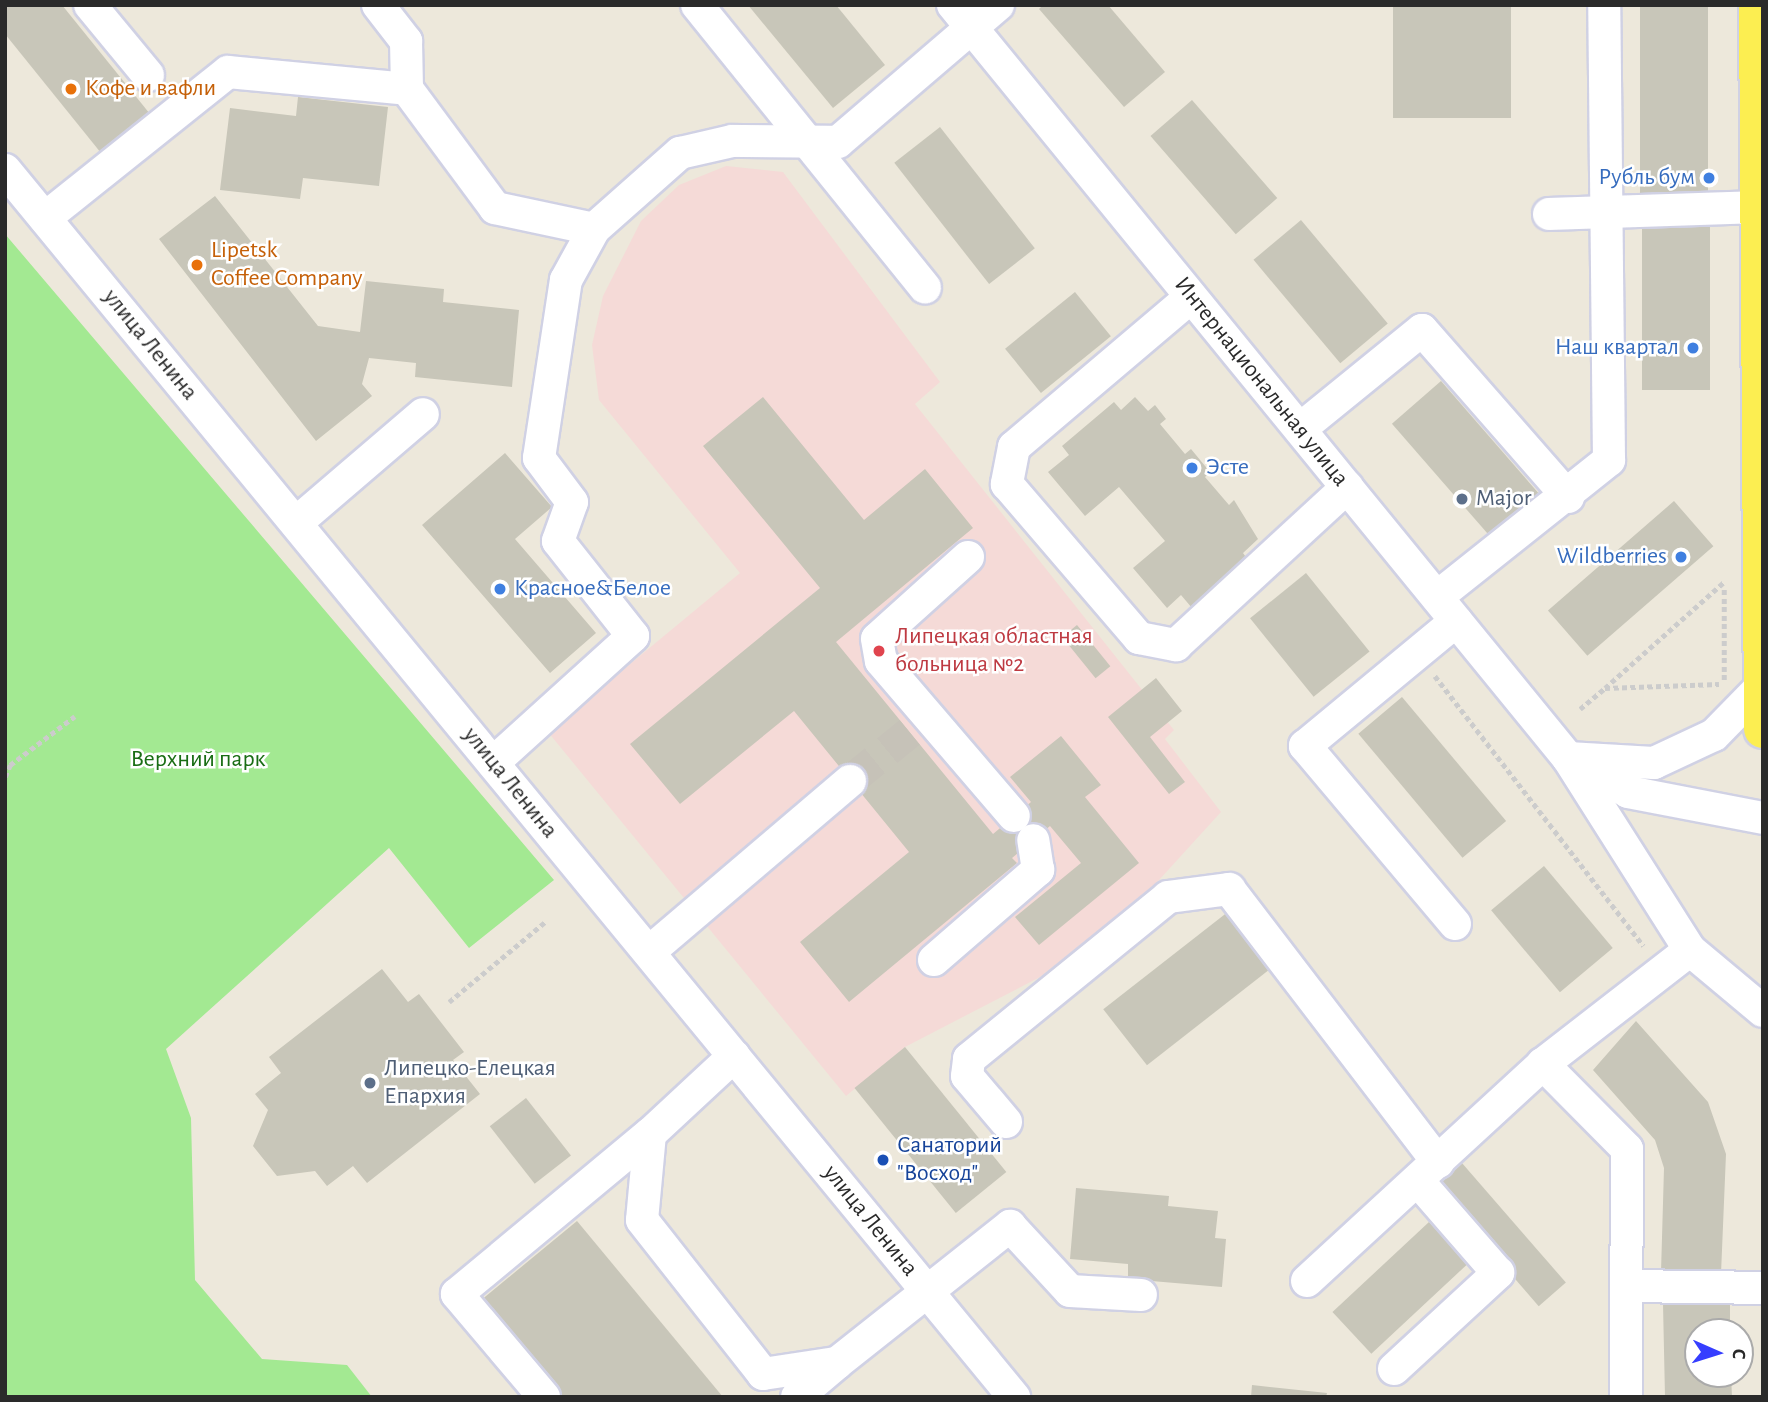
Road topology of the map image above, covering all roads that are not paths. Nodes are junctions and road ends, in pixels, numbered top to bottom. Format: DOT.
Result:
graph roads {
  1 [pos="90,5"];
  2 [pos="378,5"];
  3 [pos="697,5"];
  4 [pos="998,5"];
  5 [pos="1604,5"];
  6 [pos="1758,5"];
  7 [pos="962,17"];
  8 [pos="148,75"];
  9 [pos="407,89"];
  10 [pos="807,142"];
  11 [pos="5,170"];
  12 [pos="1759,207"];
  13 [pos="1606,212"];
  14 [pos="1549,214"];
  15 [pos="45,218"];
  16 [pos="594,229"];
  17 [pos="925,288"];
  18 [pos="1191,297"];
  19 [pos="424,414"];
  20 [pos="1300,429"];
  21 [pos="1347,487"];
  22 [pos="1568,497"];
  23 [pos="296,523"];
  24 [pos="968,557"];
  25 [pos="1447,609"];
  26 [pos="1750,685"];
  27 [pos="1763,729"];
  28 [pos="1568,758"];
  29 [pos="493,763"];
  30 [pos="850,780"];
  31 [pos="1763,818"];
  32 [pos="1455,925"];
  33 [pos="1690,950"];
  34 [pos="649,952"];
  35 [pos="934,960"];
  36 [pos="1763,1011"];
  37 [pos="734,1056"];
  38 [pos="1543,1064"];
  39 [pos="1006,1122"];
  40 [pos="650,1134"];
  41 [pos="1428,1171"];
  42 [pos="1307,1281"];
  43 [pos="1626,1286"];
  44 [pos="1763,1288"];
  45 [pos="928,1292"];
  46 [pos="1141,1295"];
  47 [pos="837,1363"];
  48 [pos="1394,1369"];
  49 [pos="544,1397"];
  50 [pos="797,1397"];
  51 [pos="1014,1397"];
  52 [pos="1626,1397"];
  1 -- 8 [label="street"];
  2 -- 9 [label="street"];
  3 -- 10 [label="street"];
  4 -- 7 [label="street"];
  5 -- 13 [label="street"];
  6 -- 12 [label="main road"];
  7 -- 10 [label="street"];
  7 -- 18 [label="street, Интернациональная улица"];
  9 -- 15 [label="street"];
  9 -- 16 [label="street"];
  10 -- 16 [label="street"];
  10 -- 17 [label="street"];
  11 -- 15 [label="street, улица Ленина"];
  12 -- 13 [label="street"];
  12 -- 26 [label="main road"];
  13 -- 14 [label="street"];
  13 -- 22 [label="street"];
  15 -- 23 [label="street, улица Ленина"];
  16 -- 29 [label="street"];
  18 -- 20 [label="street, Интернациональная улица"];
  18 -- 21 [label="street"];
  19 -- 23 [label="street"];
  20 -- 21 [label="street, Интернациональная улица"];
  20 -- 22 [label="street"];
  21 -- 25 [label="street, Интернациональная улица"];
  22 -- 25 [label="street"];
  23 -- 29 [label="street, улица Ленина"];
  24 -- 35 [label="street"];
  25 -- 28 [label="street, Интернациональная улица"];
  25 -- 32 [label="street"];
  26 -- 27 [label="main road"];
  26 -- 28 [label="street"];
  28 -- 31 [label="street"];
  28 -- 33 [label="street"];
  29 -- 34 [label="street, улица Ленина"];
  30 -- 34 [label="street"];
  33 -- 36 [label="street"];
  33 -- 38 [label="street"];
  34 -- 37 [label="street, улица Ленина"];
  37 -- 40 [label="street"];
  37 -- 45 [label="street, улица Ленина"];
  38 -- 41 [label="street"];
  38 -- 43 [label="street"];
  39 -- 41 [label="street"];
  40 -- 47 [label="street"];
  40 -- 49 [label="street"];
  41 -- 42 [label="street"];
  41 -- 48 [label="street"];
  43 -- 44 [label="street"];
  43 -- 52 [label="street"];
  45 -- 46 [label="street"];
  45 -- 47 [label="street"];
  45 -- 51 [label="street, улица Ленина"];
  47 -- 50 [label="street"];
}
